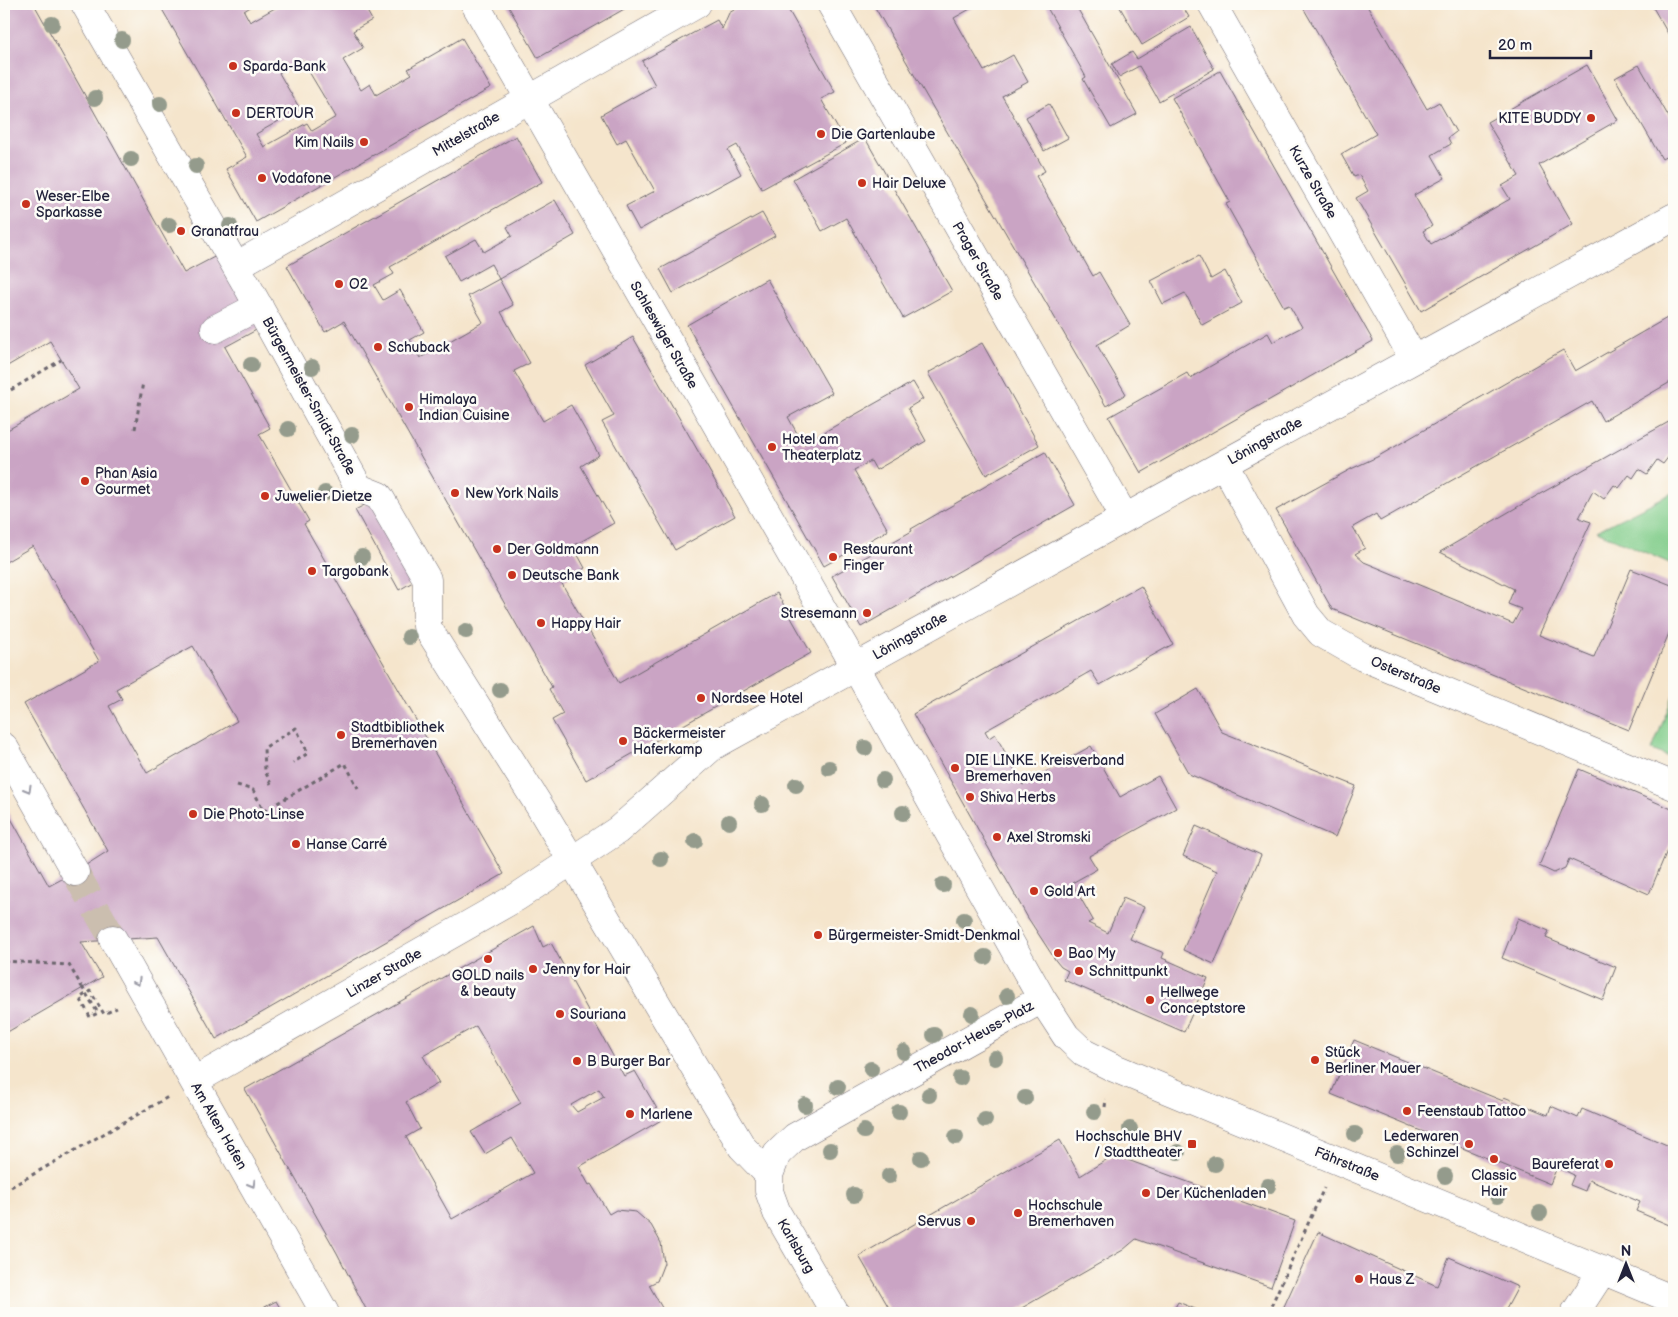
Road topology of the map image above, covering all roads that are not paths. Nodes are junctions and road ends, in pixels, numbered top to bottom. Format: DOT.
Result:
graph roads {
  1 [pos="85,4"];
  2 [pos="475,4"];
  3 [pos="697,4"];
  4 [pos="831,4"];
  5 [pos="1212,4"];
  6 [pos="530,98"];
  7 [pos="1674,217"];
  8 [pos="236,266"];
  9 [pos="259,306"];
  10 [pos="215,329"];
  11 [pos="1414,359"];
  12 [pos="1224,464"];
  13 [pos="1125,518"];
  14 [pos="855,666"];
  15 [pos="4,747"];
  16 [pos="1674,786"];
  17 [pos="572,860"];
  18 [pos="75,872"];
  19 [pos="113,939"];
  20 [pos="1042,998"];
  21 [pos="194,1082"];
  22 [pos="768,1175"];
  23 [pos="1603,1270"];
  24 [pos="1674,1300"];
  25 [pos="325,1313"];
  26 [pos="835,1313"];
  27 [pos="1575,1313"];
  1 -- 8 [label="street, Bürgermeister-Smidt-Straße"];
  2 -- 6 [label="street, Schleswiger Straße"];
  3 -- 6 [label="street, Mittelstraße"];
  4 -- 13 [label="street, Prager Straße"];
  5 -- 11 [label="street, Kurze Straße"];
  6 -- 8 [label="street, Mittelstraße"];
  6 -- 14 [label="street, Schleswiger Straße"];
  7 -- 11 [label="street, Löningstraße"];
  8 -- 9 [label="street, Bürgermeister-Smidt-Straße"];
  9 -- 10 [label="street"];
  9 -- 17 [label="street, Bürgermeister-Smidt-Straße"];
  11 -- 12 [label="street, Löningstraße"];
  12 -- 13 [label="street, Löningstraße"];
  12 -- 16 [label="street, Osterstraße"];
  13 -- 14 [label="street, Löningstraße"];
  14 -- 17 [label="street"];
  14 -- 20 [label="street, Theodor-Heuss-Platz"];
  15 -- 18 [label="street, one-way"];
  17 -- 21 [label="street, Linzer Straße"];
  17 -- 22 [label="street"];
  19 -- 21 [label="street, Am Alten Hafen, one-way"];
  20 -- 22 [label="street, Theodor-Heuss-Platz"];
  20 -- 23 [label="street, Fährstraße"];
  21 -- 25 [label="street, Am Alten Hafen, one-way"];
  22 -- 26 [label="street, Karlsburg"];
  23 -- 24 [label="street, Fährstraße"];
  23 -- 27 [label="street"];
}
